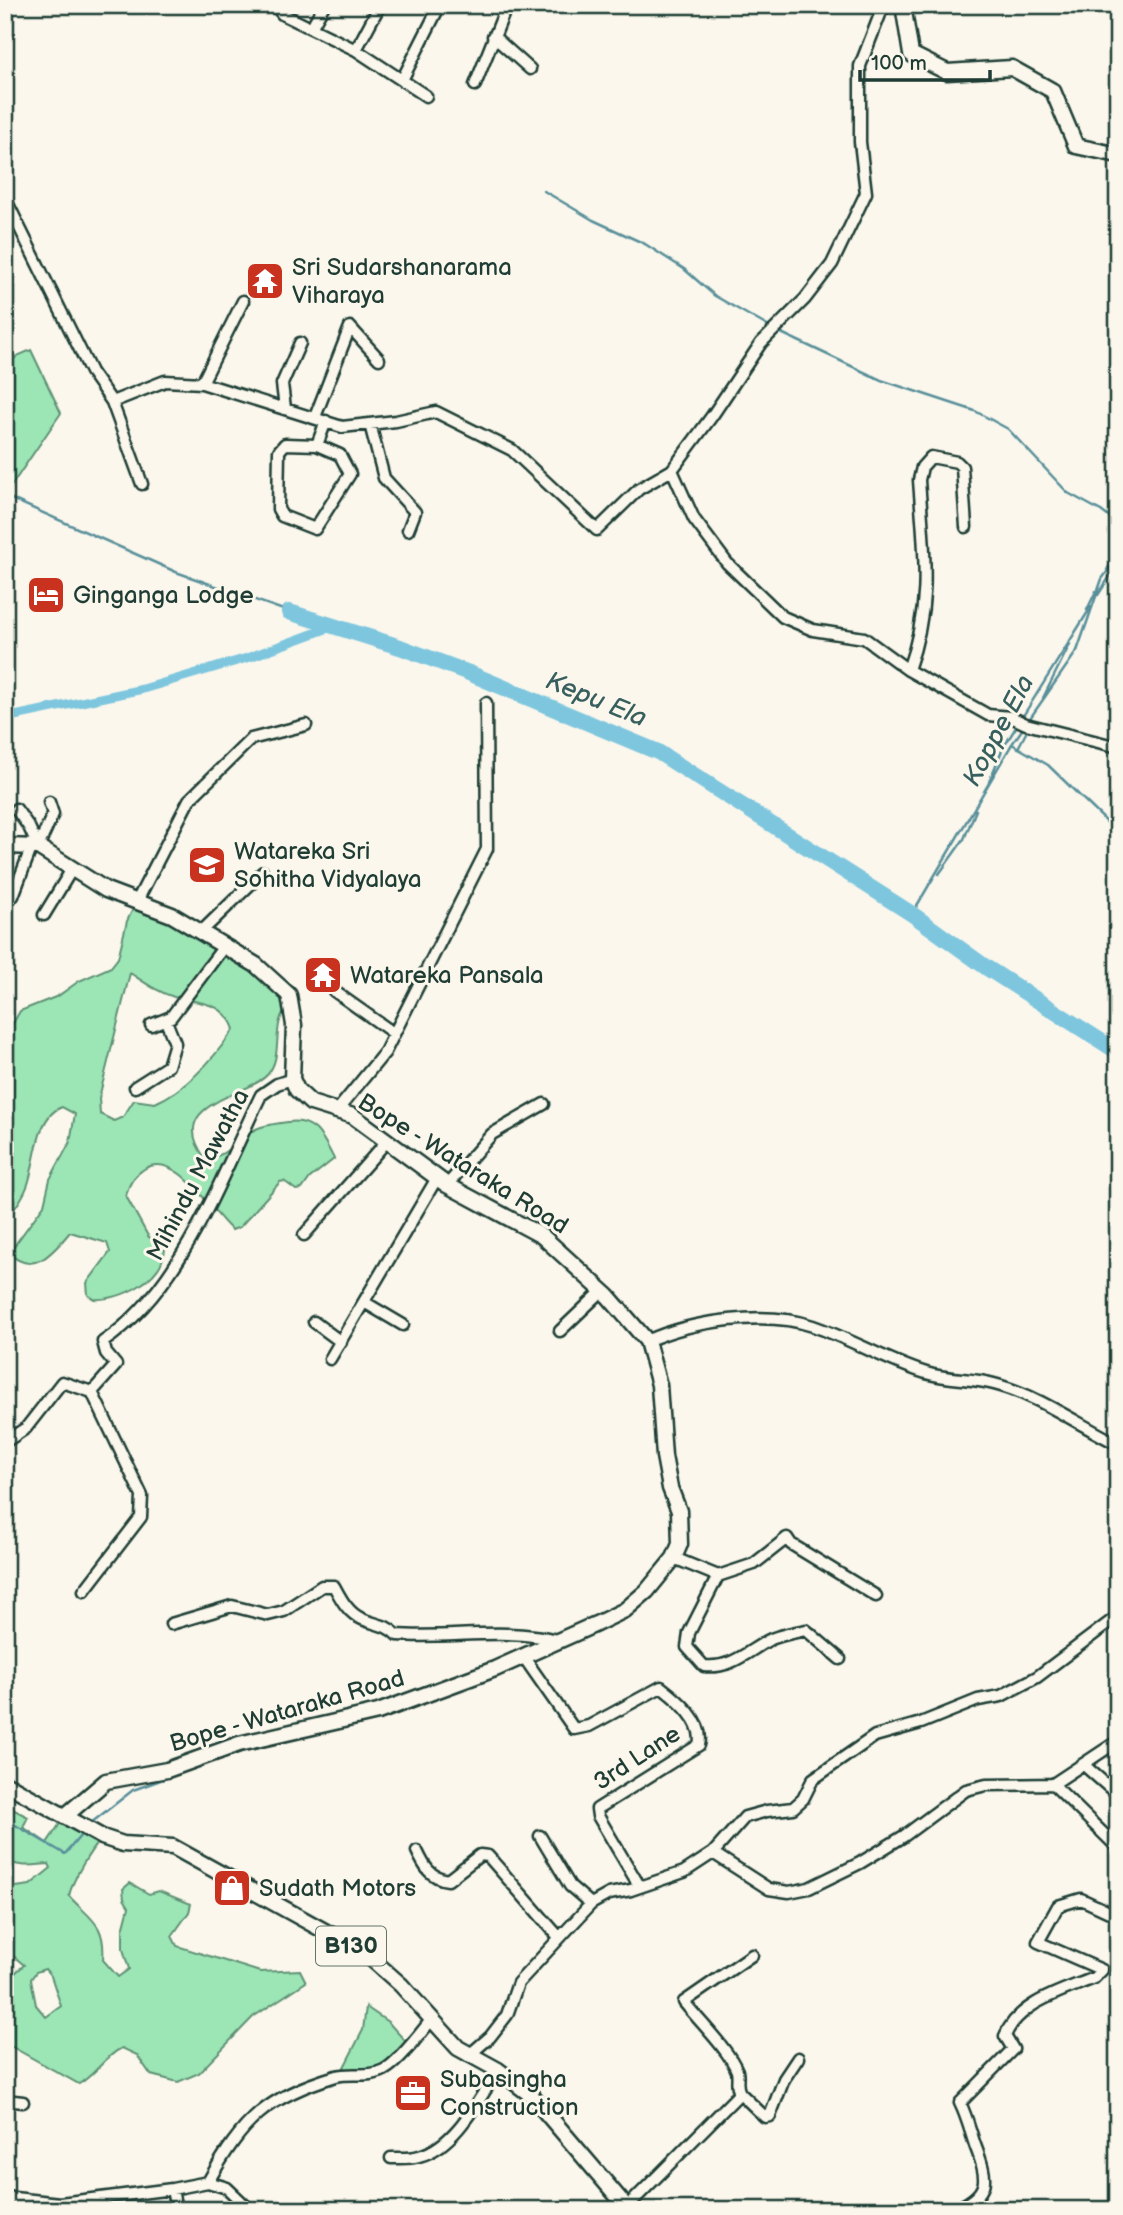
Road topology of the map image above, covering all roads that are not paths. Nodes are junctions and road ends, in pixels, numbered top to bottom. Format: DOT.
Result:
graph roads {
  1 [pos="275,5"];
  2 [pos="324,5"];
  3 [pos="380,5"];
  4 [pos="440,5"];
  5 [pos="507,5"];
  6 [pos="888,5"];
  7 [pos="903,5"];
  8 [pos="310,28"];
  9 [pos="493,36"];
  10 [pos="356,50"];
  11 [pos="530,69"];
  12 [pos="402,79"];
  13 [pos="475,85"];
  14 [pos="426,96"];
  15 [pos="1118,155"];
  16 [pos="5,198"];
  17 [pos="243,301"];
  18 [pos="300,343"];
  19 [pos="379,359"];
  20 [pos="202,383"];
  21 [pos="112,402"];
  22 [pos="285,408"];
  23 [pos="315,417"];
  24 [pos="326,421"];
  25 [pos="370,424"];
  26 [pos="317,445"];
  27 [pos="672,470"];
  28 [pos="142,484"];
  29 [pos="966,527"];
  30 [pos="408,530"];
  31 [pos="908,670"];
  32 [pos="486,703"];
  33 [pos="306,725"];
  34 [pos="1118,747"];
  35 [pos="49,802"];
  36 [pos="16,809"];
  37 [pos="5,846"];
  38 [pos="35,846"];
  39 [pos="72,869"];
  40 [pos="263,872"];
  41 [pos="13,896"];
  42 [pos="137,901"];
  43 [pos="44,915"];
  44 [pos="202,931"];
  45 [pos="225,945"];
  46 [pos="334,991"];
  47 [pos="166,1020"];
  48 [pos="151,1025"];
  49 [pos="392,1032"];
  50 [pos="292,1079"];
  51 [pos="135,1087"];
  52 [pos="544,1104"];
  53 [pos="336,1112"];
  54 [pos="387,1141"];
  55 [pos="442,1181"];
  56 [pos="304,1235"];
  57 [pos="602,1291"];
  58 [pos="365,1302"];
  59 [pos="314,1322"];
  60 [pos="403,1325"];
  61 [pos="560,1331"];
  62 [pos="647,1340"];
  63 [pos="341,1342"];
  64 [pos="331,1359"];
  65 [pos="92,1392"];
  66 [pos="5,1443"];
  67 [pos="1118,1444"];
  68 [pos="674,1558"];
  69 [pos="718,1576"];
  70 [pos="84,1591"];
  71 [pos="876,1595"];
  72 [pos="1118,1616"];
  73 [pos="171,1624"];
  74 [pos="557,1640"];
  75 [pos="523,1656"];
  76 [pos="840,1659"];
  77 [pos="1118,1741"];
  78 [pos="1085,1766"];
  79 [pos="5,1783"];
  80 [pos="1053,1784"];
  81 [pos="1118,1795"];
  82 [pos="65,1816"];
  83 [pos="540,1836"];
  84 [pos="1118,1848"];
  85 [pos="417,1851"];
  86 [pos="713,1853"];
  87 [pos="645,1885"];
  88 [pos="591,1904"];
  89 [pos="1118,1911"];
  90 [pos="558,1936"];
  91 [pos="752,1955"];
  92 [pos="431,2020"];
  93 [pos="468,2056"];
  94 [pos="798,2057"];
  95 [pos="498,2070"];
  96 [pos="740,2093"];
  97 [pos="5,2100"];
  98 [pos="23,2102"];
  99 [pos="391,2158"];
  100 [pos="208,2182"];
  101 [pos="172,2189"];
  102 [pos="5,2197"];
  103 [pos="628,2208"];
  104 [pos="176,2210"];
  105 [pos="250,2210"];
  106 [pos="953,2210"];
  1 -- 8 [label="street"];
  2 -- 8 [label="street"];
  3 -- 10 [label="street"];
  4 -- 12 [label="street"];
  5 -- 9 [label="street"];
  6 -- 27 [label="street"];
  7 -- 15 [label="street"];
  8 -- 10 [label="street"];
  9 -- 11 [label="street"];
  9 -- 13 [label="street"];
  10 -- 12 [label="street"];
  12 -- 14 [label="street"];
  16 -- 21 [label="street"];
  17 -- 20 [label="street"];
  18 -- 22 [label="street"];
  19 -- 23 [label="street"];
  20 -- 21 [label="street"];
  20 -- 22 [label="street"];
  21 -- 28 [label="street"];
  22 -- 23 [label="street"];
  23 -- 24 [label="street"];
  24 -- 25 [label="street"];
  24 -- 26 [label="street"];
  25 -- 27 [label="street"];
  25 -- 30 [label="street"];
  26 -- 26 [label="street"];
  27 -- 31 [label="street"];
  29 -- 31 [label="street"];
  31 -- 34 [label="street"];
  32 -- 49 [label="street"];
  33 -- 42 [label="street"];
  35 -- 38 [label="street"];
  36 -- 38 [label="street"];
  37 -- 38 [label="street"];
  38 -- 39 [label="street"];
  38 -- 41 [label="street"];
  39 -- 42 [label="street"];
  39 -- 43 [label="street"];
  40 -- 44 [label="street"];
  42 -- 44 [label="street"];
  44 -- 45 [label="street"];
  45 -- 47 [label="street"];
  45 -- 50 [label="street"];
  46 -- 49 [label="street"];
  47 -- 48 [label="street"];
  47 -- 51 [label="street"];
  49 -- 53 [label="street"];
  50 -- 53 [label="street, Bope - Wataraka Road"];
  50 -- 65 [label="street, Mihindu Mawatha"];
  52 -- 55 [label="street"];
  53 -- 54 [label="street, Bope - Wataraka Road"];
  54 -- 55 [label="street, Bope - Wataraka Road"];
  54 -- 56 [label="street"];
  55 -- 57 [label="street, Bope - Wataraka Road"];
  55 -- 58 [label="street"];
  57 -- 61 [label="street"];
  57 -- 62 [label="street, Bope - Wataraka Road"];
  58 -- 60 [label="street"];
  58 -- 63 [label="street"];
  59 -- 63 [label="street"];
  62 -- 67 [label="street"];
  62 -- 68 [label="street, Bope - Wataraka Road"];
  63 -- 64 [label="street"];
  65 -- 66 [label="street"];
  65 -- 70 [label="street"];
  68 -- 69 [label="street"];
  68 -- 74 [label="street, Bope - Wataraka Road"];
  69 -- 71 [label="street"];
  69 -- 76 [label="street"];
  72 -- 86 [label="street"];
  73 -- 74 [label="street"];
  74 -- 75 [label="street, Bope - Wataraka Road"];
  75 -- 82 [label="street, Bope - Wataraka Road"];
  75 -- 87 [label="street, 3rd Lane"];
  77 -- 78 [label="street"];
  78 -- 80 [label="street"];
  78 -- 81 [label="street"];
  79 -- 82 [label="street, B130"];
  80 -- 84 [label="street"];
  80 -- 86 [label="street"];
  82 -- 92 [label="street, B130"];
  83 -- 88 [label="street"];
  85 -- 90 [label="street"];
  86 -- 87 [label="street"];
  87 -- 88 [label="street"];
  88 -- 90 [label="street"];
  89 -- 106 [label="street"];
  90 -- 93 [label="street"];
  91 -- 96 [label="street"];
  92 -- 93 [label="street, B130"];
  92 -- 100 [label="street"];
  93 -- 95 [label="street, B130"];
  94 -- 96 [label="street"];
  95 -- 99 [label="street"];
  95 -- 103 [label="street, B130"];
  96 -- 103 [label="street"];
  97 -- 98 [label="street"];
  100 -- 101 [label="street"];
  100 -- 105 [label="street"];
  101 -- 102 [label="street"];
  101 -- 104 [label="street"];
}
